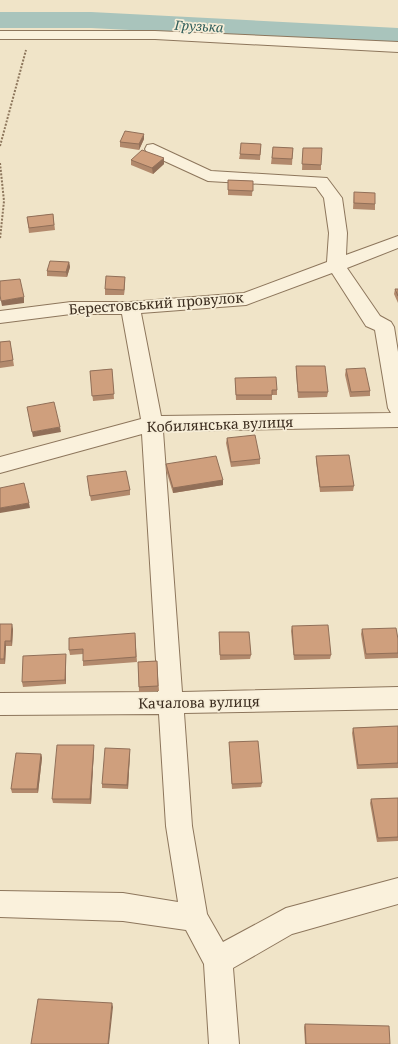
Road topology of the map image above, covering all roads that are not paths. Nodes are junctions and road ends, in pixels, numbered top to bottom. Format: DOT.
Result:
graph roads {
  1 [pos="0,35"];
  2 [pos="398,47"];
  3 [pos="152,149"];
  4 [pos="398,242"];
  5 [pos="336,266"];
  6 [pos="130,308"];
  7 [pos="0,318"];
  8 [pos="391,325"];
  9 [pos="398,408"];
  10 [pos="398,420"];
  11 [pos="152,424"];
  12 [pos="0,465"];
  13 [pos="398,698"];
  14 [pos="171,703"];
  15 [pos="0,704"];
  16 [pos="398,891"];
  17 [pos="0,904"];
  18 [pos="194,918"];
  19 [pos="218,961"];
  20 [pos="224,1044"];
  1 -- 2 [label="street"];
  3 -- 5 [label="street"];
  4 -- 5 [label="street, Берестовський провулок"];
  5 -- 6 [label="street, Берестовський провулок"];
  5 -- 8 [label="street"];
  6 -- 7 [label="street, Берестовський провулок"];
  6 -- 11 [label="street"];
  8 -- 9 [label="street"];
  10 -- 11 [label="street, Кобилянська вулиця"];
  11 -- 12 [label="street, Кобилянська вулиця"];
  11 -- 14 [label="street"];
  13 -- 14 [label="street, Качалова вулиця"];
  14 -- 15 [label="street, Качалова вулиця"];
  14 -- 18 [label="street"];
  16 -- 19 [label="street"];
  17 -- 18 [label="street"];
  18 -- 19 [label="street"];
  19 -- 20 [label="street"];
}
